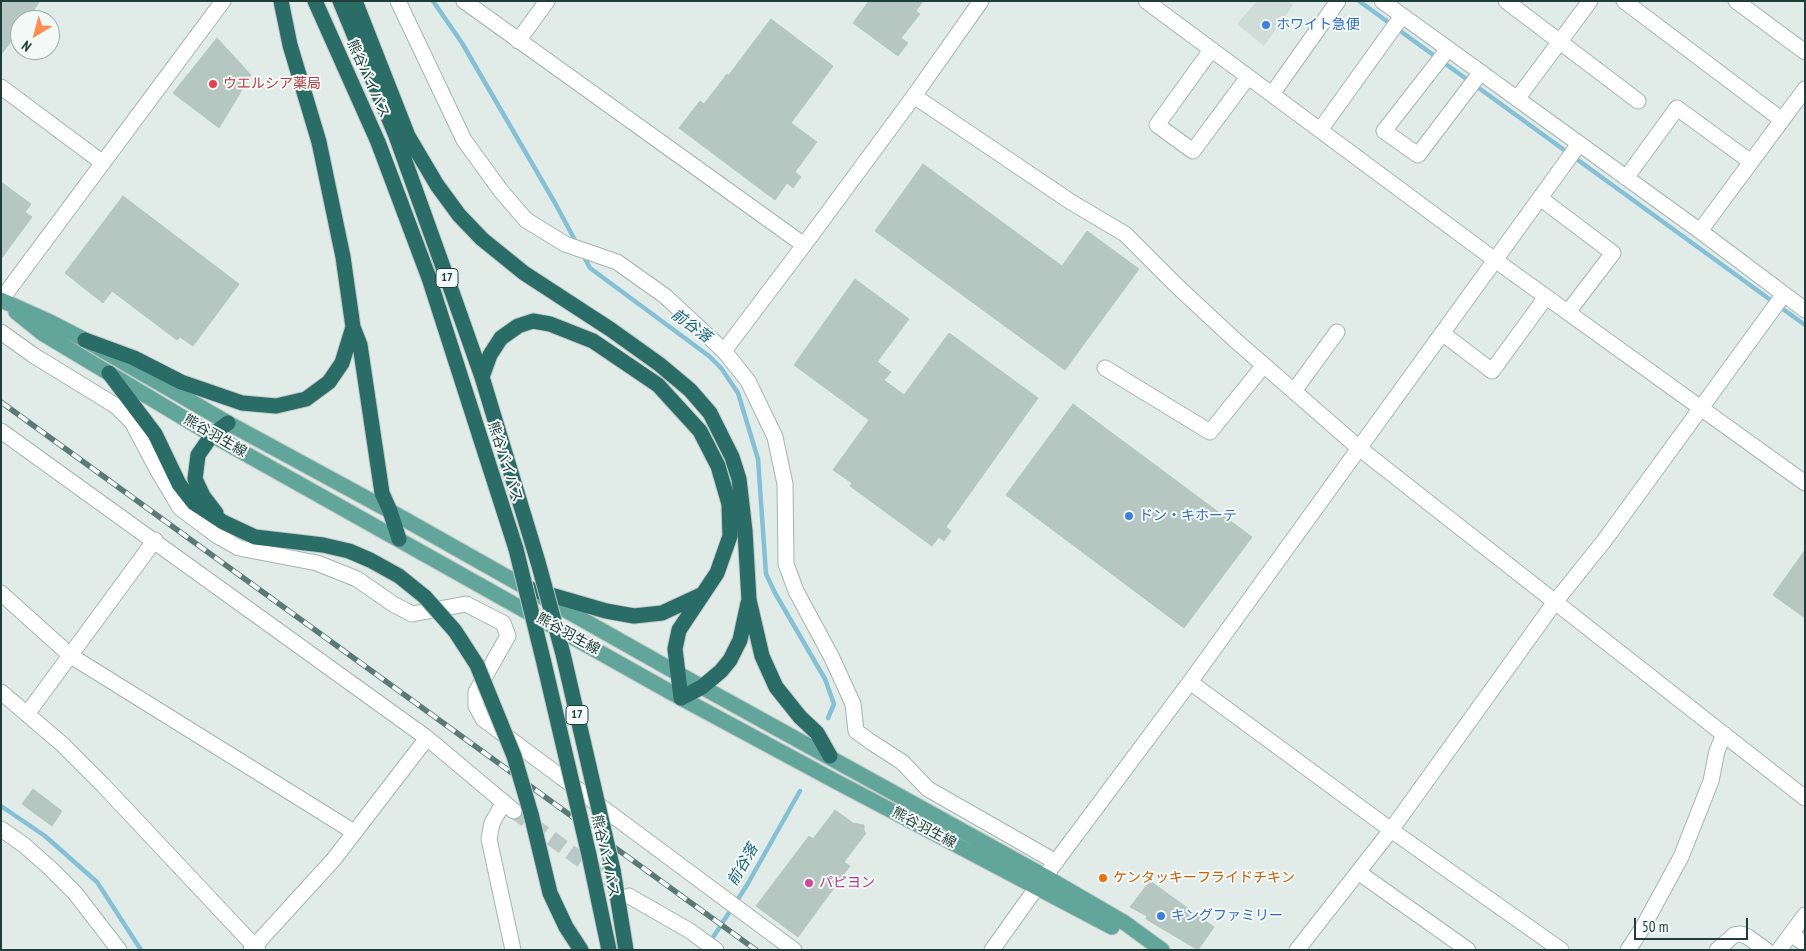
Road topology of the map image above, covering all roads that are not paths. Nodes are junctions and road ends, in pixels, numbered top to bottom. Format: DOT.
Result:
graph roads {
  1 [pos="223,1"];
  2 [pos="281,1"];
  3 [pos="315,1"];
  4 [pos="340,1"];
  5 [pos="355,1"];
  6 [pos="398,1"];
  7 [pos="464,1"];
  8 [pos="547,1"];
  9 [pos="981,1"];
  10 [pos="1146,1"];
  11 [pos="1338,1"];
  12 [pos="1382,1"];
  13 [pos="1506,1"];
  14 [pos="1590,1"];
  15 [pos="1624,1"];
  16 [pos="1736,1"];
  17 [pos="1402,16"];
  18 [pos="518,41"];
  19 [pos="1560,42"];
  20 [pos="1448,49"];
  21 [pos="1211,50"];
  22 [pos="1805,52"];
  23 [pos="1481,72"];
  24 [pos="1248,77"];
  25 [pos="1,87"];
  26 [pos="1805,89"];
  27 [pos="1272,94"];
  28 [pos="914,96"];
  29 [pos="1518,99"];
  30 [pos="1638,101"];
  31 [pos="1782,120"];
  32 [pos="1320,130"];
  33 [pos="1579,144"];
  34 [pos="1751,162"];
  35 [pos="103,163"];
  36 [pos="1626,178"];
  37 [pos="1540,198"];
  38 [pos="1700,231"];
  39 [pos="804,245"];
  40 [pos="1495,260"];
  41 [pos="1784,294"];
  42 [pos="1546,297"];
  43 [pos="1,300"];
  44 [pos="1805,310"];
  45 [pos="1568,312"];
  46 [pos="353,327"];
  47 [pos="1,332"];
  48 [pos="1337,332"];
  49 [pos="1442,333"];
  50 [pos="85,340"];
  51 [pos="724,351"];
  52 [pos="1264,365"];
  53 [pos="1105,368"];
  54 [pos="109,373"];
  55 [pos="482,377"];
  56 [pos="1294,391"];
  57 [pos="1700,408"];
  58 [pos="228,423"];
  59 [pos="1,431"];
  60 [pos="212,435"];
  61 [pos="1359,448"];
  62 [pos="1805,484"];
  63 [pos="390,511"];
  64 [pos="223,522"];
  65 [pos="399,539"];
  66 [pos="155,540"];
  67 [pos="530,589"];
  68 [pos="1,593"];
  69 [pos="703,594"];
  70 [pos="748,600"];
  71 [pos="1555,602"];
  72 [pos="71,656"];
  73 [pos="677,672"];
  74 [pos="1190,682"];
  75 [pos="702,687"];
  76 [pos="1,692"];
  77 [pos="682,698"];
  78 [pos="27,714"];
  79 [pos="1724,734"];
  80 [pos="427,738"];
  81 [pos="830,756"];
  82 [pos="1805,798"];
  83 [pos="1,829"];
  84 [pos="1391,830"];
  85 [pos="354,832"];
  86 [pos="1056,862"];
  87 [pos="1358,872"];
  88 [pos="1041,882"];
  89 [pos="629,896"];
  90 [pos="1805,915"];
  91 [pos="1791,934"];
  92 [pos="1747,944"];
  93 [pos="1805,944"];
  94 [pos="1156,946"];
  95 [pos="254,949"];
  96 [pos="119,950"];
  97 [pos="514,950"];
  98 [pos="581,950"];
  99 [pos="609,950"];
  100 [pos="626,950"];
  101 [pos="716,950"];
  102 [pos="794,950"];
  103 [pos="992,950"];
  104 [pos="1297,950"];
  105 [pos="1468,950"];
  106 [pos="1562,950"];
  107 [pos="1628,950"];
  108 [pos="1717,950"];
  109 [pos="1766,950"];
  110 [pos="1779,950"];
  1 -- 35 [label="street"];
  2 -- 46 [label="highway"];
  3 -- 99 [label="highway, 熊谷バイパス / 17, bridge"];
  4 -- 55 [label="highway, 熊谷バイパス / 17"];
  5 -- 70 [label="highway"];
  6 -- 51 [label="street"];
  7 -- 18 [label="street"];
  8 -- 18 [label="street"];
  9 -- 28 [label="street"];
  10 -- 21 [label="street"];
  11 -- 27 [label="street"];
  12 -- 17 [label="street"];
  13 -- 19 [label="street"];
  14 -- 19 [label="street"];
  15 -- 31 [label="street"];
  16 -- 22 [label="street"];
  17 -- 20 [label="street"];
  17 -- 32 [label="street"];
  18 -- 39 [label="street"];
  19 -- 29 [label="street"];
  19 -- 30 [label="street"];
  20 -- 23 [label="street"];
  20 -- 23 [label="street"];
  21 -- 24 [label="street"];
  21 -- 24 [label="street"];
  23 -- 29 [label="street"];
  24 -- 27 [label="street"];
  25 -- 35 [label="street"];
  26 -- 31 [label="street"];
  27 -- 32 [label="street"];
  28 -- 39 [label="street"];
  28 -- 52 [label="street"];
  29 -- 33 [label="street"];
  31 -- 34 [label="street"];
  32 -- 40 [label="street"];
  33 -- 36 [label="street"];
  33 -- 37 [label="street"];
  34 -- 36 [label="street"];
  34 -- 38 [label="street"];
  35 -- 43 [label="street"];
  36 -- 38 [label="street"];
  37 -- 40 [label="street"];
  37 -- 45 [label="street"];
  38 -- 41 [label="street"];
  39 -- 51 [label="street"];
  40 -- 42 [label="street"];
  40 -- 49 [label="street"];
  41 -- 44 [label="street"];
  41 -- 57 [label="street"];
  42 -- 45 [label="street"];
  42 -- 49 [label="street"];
  45 -- 57 [label="street"];
  46 -- 50 [label="highway"];
  46 -- 63 [label="highway"];
  47 -- 102 [label="street"];
  48 -- 56 [label="street"];
  49 -- 61 [label="street"];
  50 -- 54 [label="main road, 熊谷羽生線"];
  50 -- 58 [label="main road, 熊谷羽生線"];
  51 -- 86 [label="street"];
  52 -- 53 [label="street"];
  52 -- 56 [label="street"];
  54 -- 60 [label="main road, 熊谷羽生線"];
  54 -- 64 [label="highway"];
  55 -- 69 [label="highway"];
  55 -- 100 [label="highway, 熊谷バイパス / 17, bridge"];
  56 -- 61 [label="street"];
  57 -- 62 [label="street"];
  57 -- 71 [label="street"];
  58 -- 60 [label="highway"];
  58 -- 63 [label="main road, 熊谷羽生線"];
  59 -- 66 [label="street"];
  60 -- 64 [label="highway"];
  60 -- 65 [label="main road, 熊谷羽生線"];
  61 -- 71 [label="street"];
  61 -- 74 [label="street"];
  63 -- 65 [label="highway"];
  63 -- 67 [label="main road, 熊谷羽生線"];
  64 -- 98 [label="highway, bridge"];
  65 -- 77 [label="main road, 熊谷羽生線"];
  66 -- 72 [label="street"];
  66 -- 80 [label="street"];
  67 -- 69 [label="highway"];
  67 -- 73 [label="main road, 熊谷羽生線"];
  68 -- 72 [label="street"];
  69 -- 73 [label="highway"];
  70 -- 75 [label="highway"];
  70 -- 81 [label="highway"];
  71 -- 79 [label="street"];
  71 -- 84 [label="street"];
  72 -- 78 [label="street"];
  72 -- 85 [label="street"];
  73 -- 75 [label="main road, 熊谷羽生線"];
  73 -- 77 [label="highway"];
  74 -- 84 [label="street"];
  74 -- 86 [label="street"];
  75 -- 77 [label="highway"];
  75 -- 81 [label="main road, 熊谷羽生線"];
  76 -- 78 [label="street"];
  77 -- 88 [label="main road, 熊谷羽生線"];
  78 -- 95 [label="street"];
  79 -- 82 [label="street"];
  79 -- 107 [label="street"];
  80 -- 85 [label="street"];
  80 -- 97 [label="street"];
  81 -- 88 [label="main road, 熊谷羽生線"];
  83 -- 96 [label="street"];
  84 -- 87 [label="street"];
  84 -- 106 [label="street"];
  85 -- 95 [label="street"];
  86 -- 88 [label="street"];
  87 -- 104 [label="street"];
  87 -- 105 [label="street"];
  88 -- 94 [label="main road, 熊谷羽生線"];
  88 -- 103 [label="street"];
  89 -- 101 [label="street"];
  90 -- 91 [label="street"];
  91 -- 93 [label="street"];
  91 -- 110 [label="street"];
  92 -- 108 [label="street"];
  92 -- 109 [label="street"];
}
